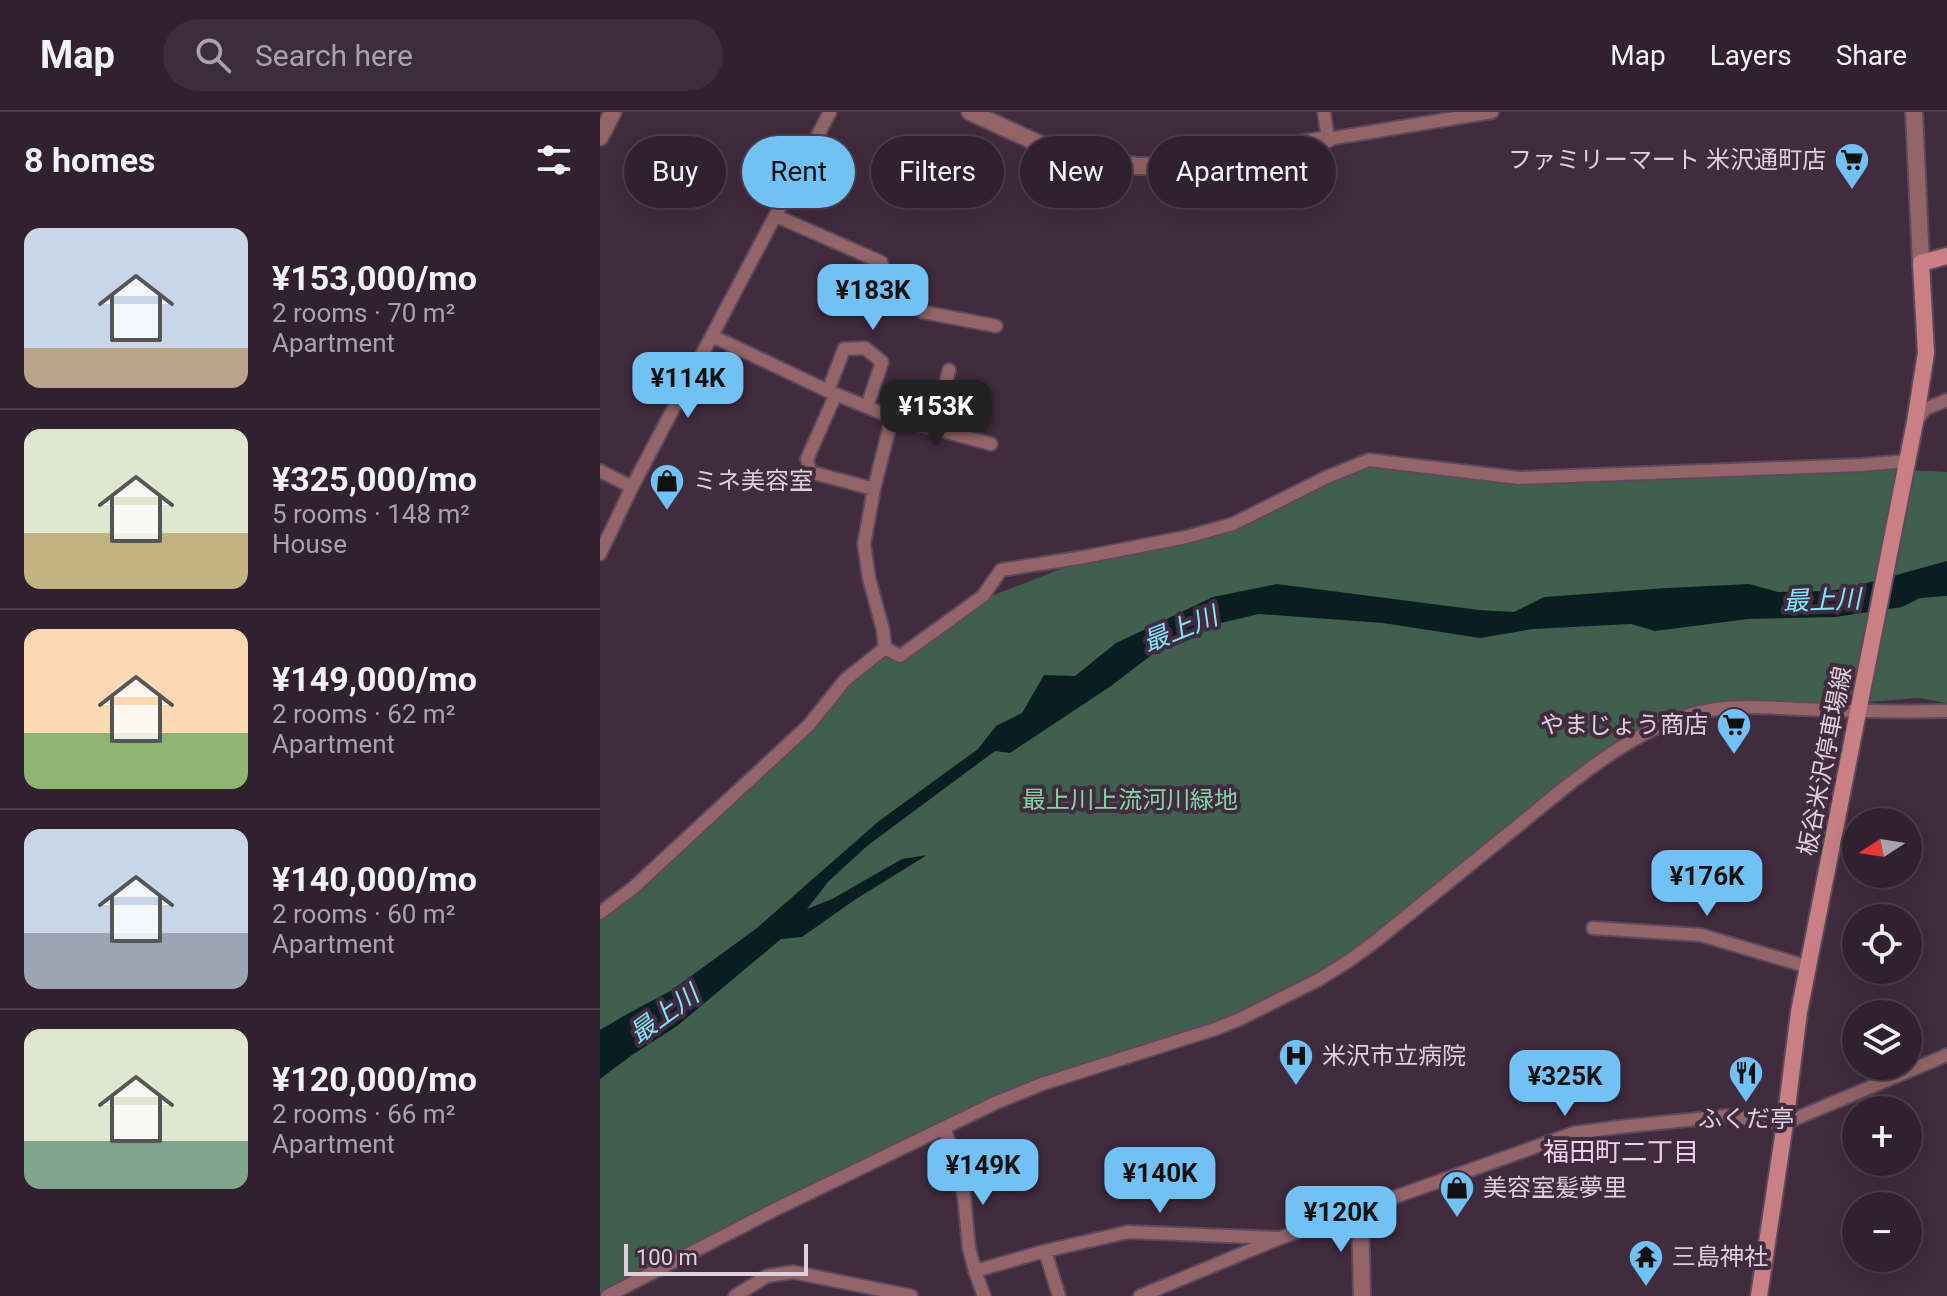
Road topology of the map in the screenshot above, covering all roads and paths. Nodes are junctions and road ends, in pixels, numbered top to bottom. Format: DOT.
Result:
graph roads {
  1 [pos="613,112"];
  2 [pos="830,112"];
  3 [pos="970,112"];
  4 [pos="1324,112"];
  5 [pos="1492,112"];
  6 [pos="1914,112"];
  7 [pos="1328,136"];
  8 [pos="600,137"];
  9 [pos="1336,138"];
  10 [pos="1148,166"];
  11 [pos="776,216"];
  12 [pos="1947,256"];
  13 [pos="1921,263"];
  14 [pos="996,326"];
  15 [pos="712,336"];
  16 [pos="949,370"];
  17 [pos="832,393"];
  18 [pos="1947,400"];
  19 [pos="867,407"];
  20 [pos="892,417"];
  21 [pos="1915,422"];
  22 [pos="935,429"];
  23 [pos="991,444"];
  24 [pos="1906,467"];
  25 [pos="600,471"];
  26 [pos="632,487"];
  27 [pos="874,489"];
  28 [pos="600,554"];
  29 [pos="885,648"];
  30 [pos="1861,702"];
  31 [pos="1947,711"];
  32 [pos="600,913"];
  33 [pos="1593,928"];
  34 [pos="1809,967"];
  35 [pos="1947,1055"];
  36 [pos="1785,1123"];
  37 [pos="945,1129"];
  38 [pos="1360,1210"];
  39 [pos="1280,1238"];
  40 [pos="1045,1251"];
  41 [pos="975,1271"];
  42 [pos="607,1296"];
  43 [pos="735,1296"];
  44 [pos="911,1296"];
  45 [pos="984,1296"];
  46 [pos="1059,1296"];
  47 [pos="1140,1296"];
  48 [pos="1362,1296"];
  49 [pos="1759,1296"];
  1 -- 8 [label="street"];
  2 -- 11 [label="street"];
  3 -- 10 [label="street"];
  4 -- 7 [label="street"];
  5 -- 9 [label="street"];
  6 -- 13 [label="street"];
  11 -- 14 [label="street"];
  11 -- 15 [label="street"];
  12 -- 13 [label="main road"];
  13 -- 21 [label="main road, 板谷米沢停車場線"];
  15 -- 17 [label="street"];
  15 -- 26 [label="street"];
  16 -- 22 [label="street"];
  17 -- 19 [label="street"];
  17 -- 19 [label="street"];
  17 -- 27 [label="street"];
  18 -- 21 [label="street"];
  19 -- 20 [label="street"];
  20 -- 22 [label="street"];
  20 -- 27 [label="street"];
  21 -- 24 [label="main road, 板谷米沢停車場線"];
  22 -- 23 [label="street"];
  24 -- 29 [label="street"];
  24 -- 30 [label="main road, 板谷米沢停車場線"];
  25 -- 26 [label="street"];
  26 -- 28 [label="street"];
  27 -- 29 [label="street"];
  29 -- 32 [label="street"];
  30 -- 31 [label="street"];
  30 -- 34 [label="main road, 板谷米沢停車場線"];
  30 -- 37 [label="street"];
  33 -- 34 [label="street"];
  34 -- 36 [label="main road, 板谷米沢停車場線"];
  35 -- 36 [label="street"];
  36 -- 38 [label="street"];
  36 -- 49 [label="main road, 板谷米沢停車場線"];
  37 -- 41 [label="street"];
  37 -- 42 [label="street"];
  38 -- 39 [label="street"];
  38 -- 48 [label="street"];
  39 -- 40 [label="street"];
  39 -- 47 [label="street"];
  40 -- 41 [label="street"];
  40 -- 46 [label="street"];
  41 -- 45 [label="street"];
  43 -- 44 [label="street"];
}
